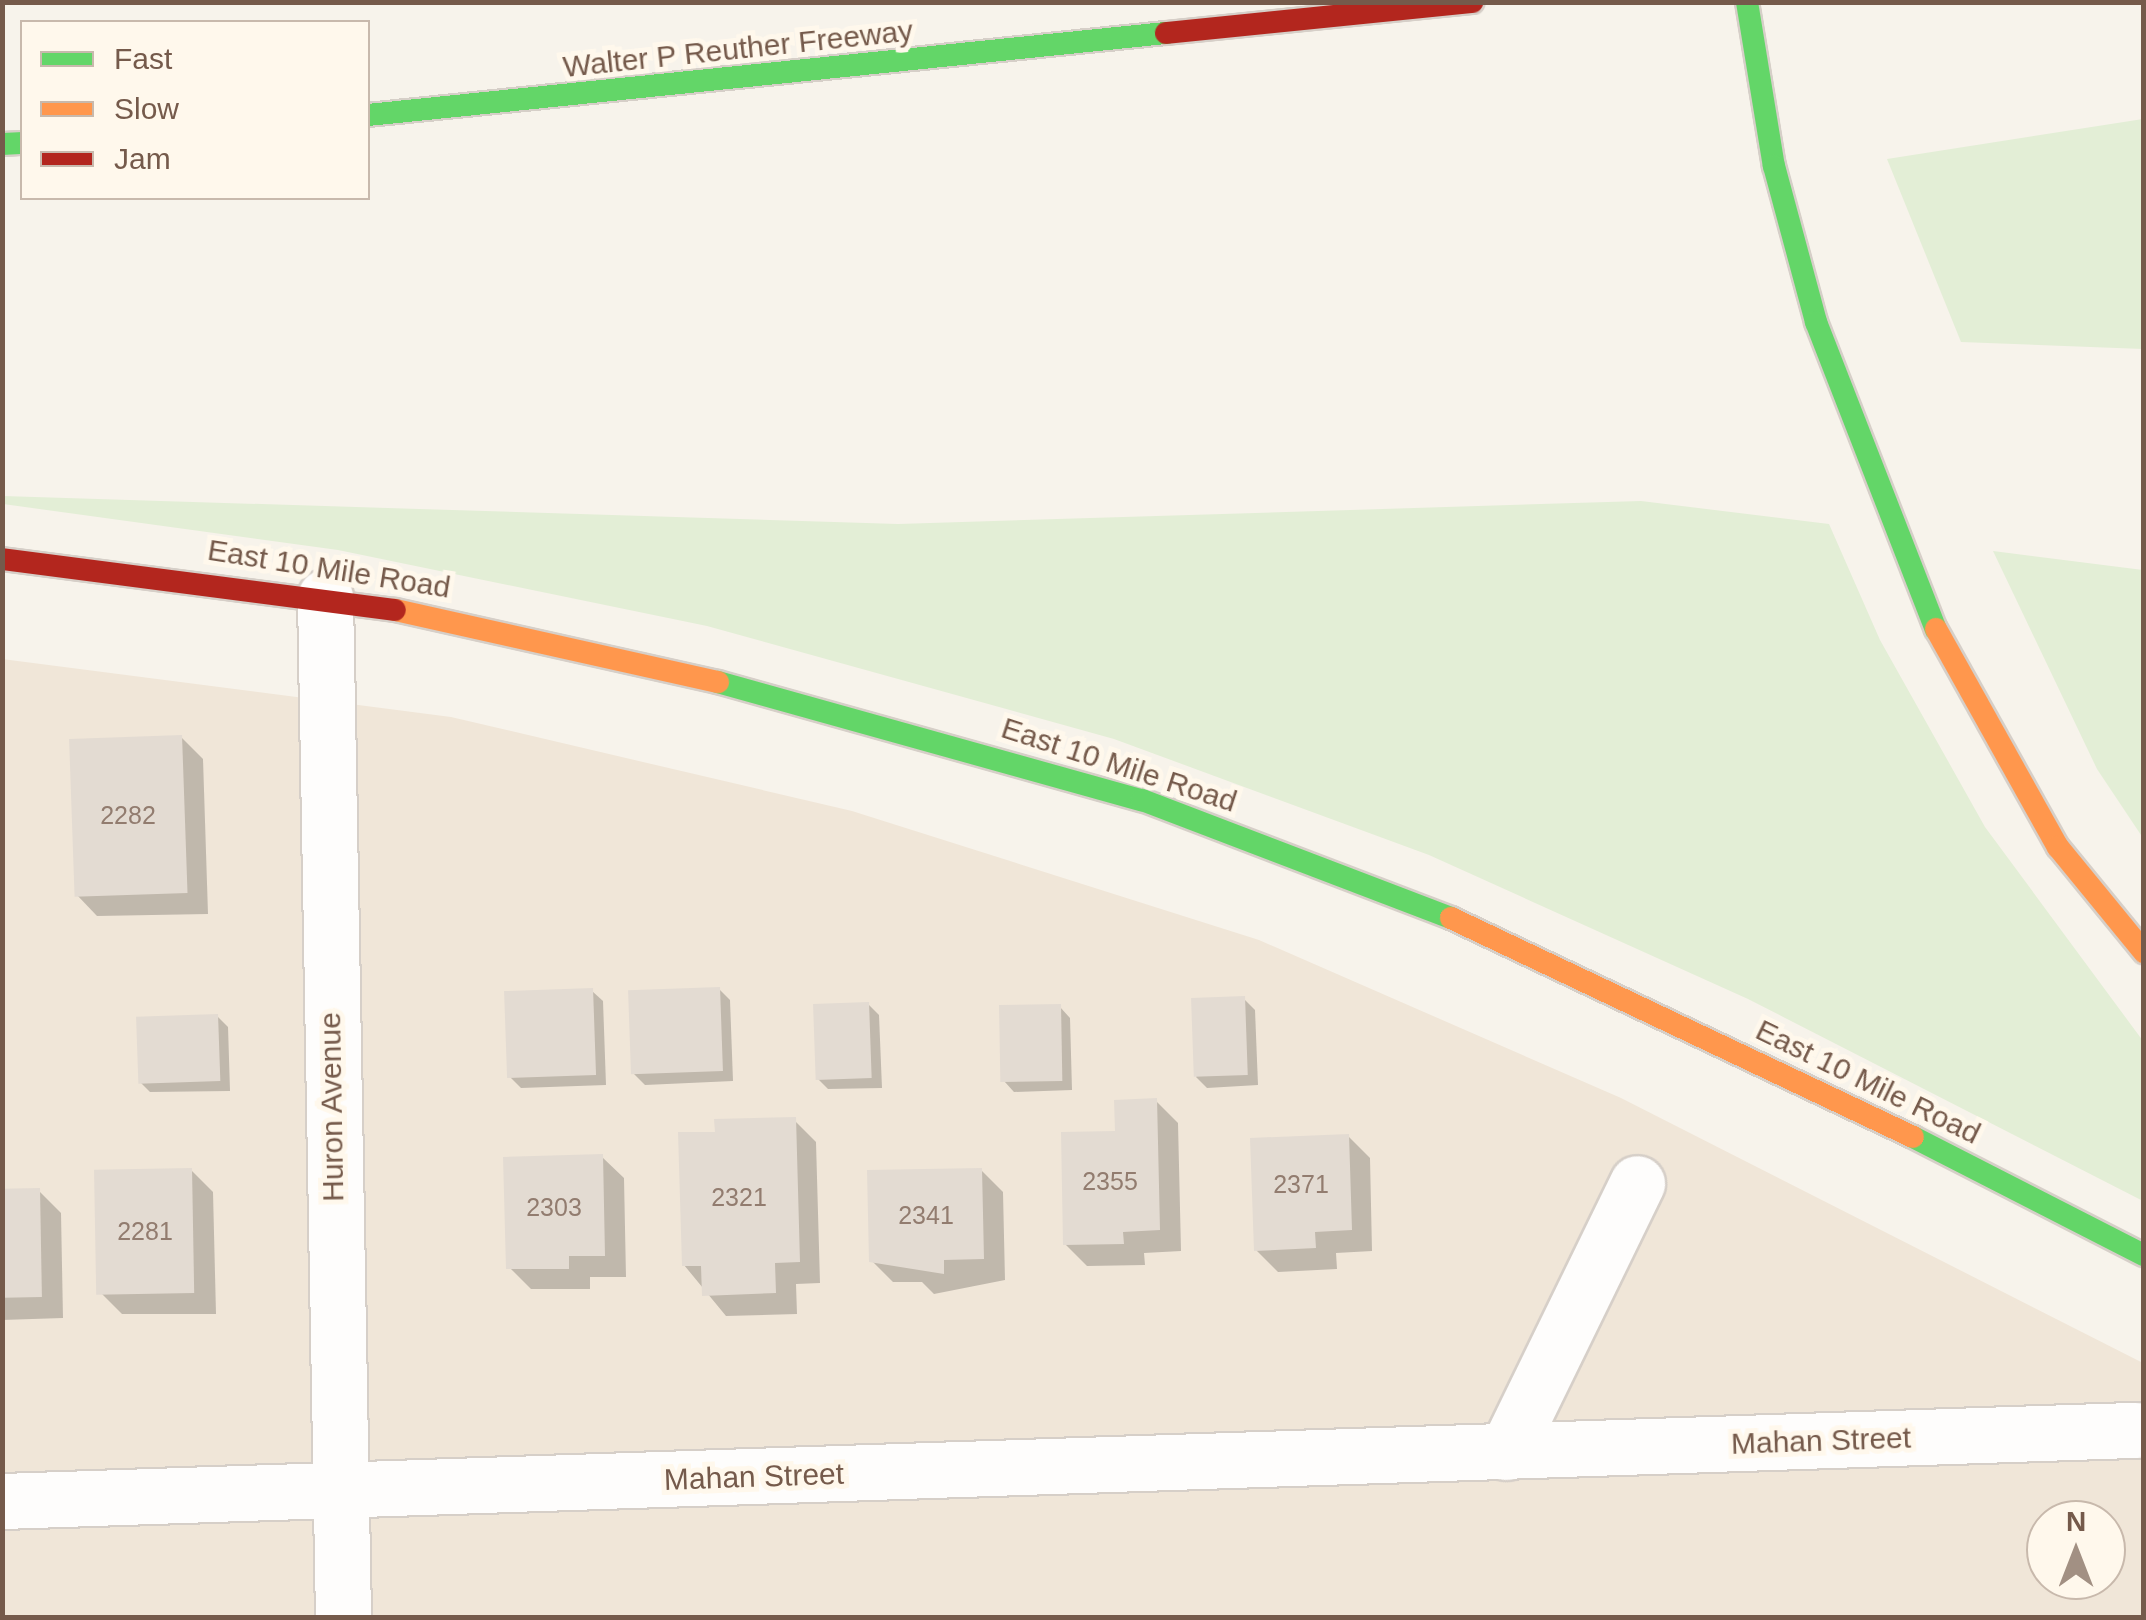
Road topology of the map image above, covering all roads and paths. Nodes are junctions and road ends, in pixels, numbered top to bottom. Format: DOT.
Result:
graph roads {
  1 [pos="1472,2"];
  2 [pos="1747,2"];
  3 [pos="370,114"];
  4 [pos="2,560"];
  5 [pos="325,598"];
  6 [pos="2144,952"];
  7 [pos="1637,1183"];
  8 [pos="2144,1255"];
  9 [pos="2136,1430"];
  10 [pos="1506,1452"];
  11 [pos="339,1489"];
  12 [pos="2,1501"];
  13 [pos="343,1618"];
  1 -- 3 [label="main road, Walter P Reuther Freeway"];
  2 -- 6 [label="main road"];
  4 -- 5 [label="main road, East 10 Mile Road"];
  5 -- 8 [label="main road, East 10 Mile Road"];
  5 -- 11 [label="street, Huron Avenue"];
  7 -- 10 [label="street"];
  9 -- 10 [label="street, Mahan Street"];
  10 -- 11 [label="street, Mahan Street"];
  11 -- 12 [label="street, Mahan Street"];
  11 -- 13 [label="street, Huron Avenue"];
}
